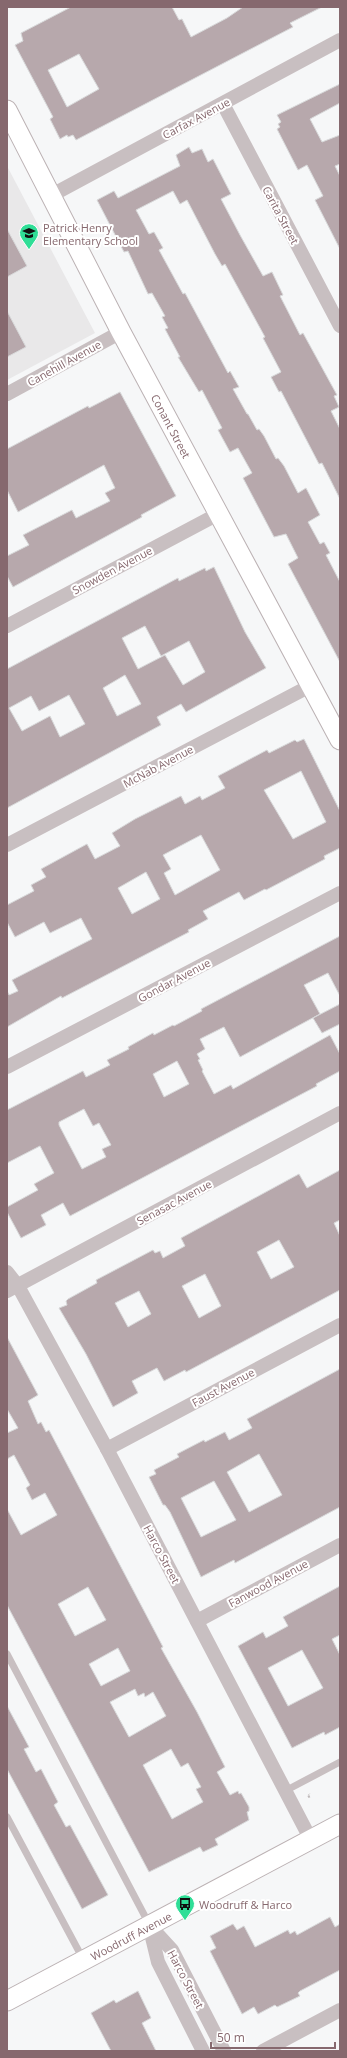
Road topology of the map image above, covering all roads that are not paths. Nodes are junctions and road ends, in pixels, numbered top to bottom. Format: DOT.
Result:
graph roads {
  1 [pos="340,40"];
  2 [pos="223,104"];
  3 [pos="7,110"];
  4 [pos="52,195"];
  5 [pos="340,326"];
  6 [pos="121,332"];
  7 [pos="7,394"];
  8 [pos="218,514"];
  9 [pos="7,626"];
  10 [pos="310,686"];
  11 [pos="340,740"];
  12 [pos="7,845"];
  13 [pos="340,894"];
  14 [pos="7,1067"];
  15 [pos="340,1113"];
  16 [pos="7,1272"];
  17 [pos="12,1288"];
  18 [pos="340,1325"];
  19 [pos="107,1449"];
  20 [pos="340,1545"];
  21 [pos="197,1621"];
  22 [pos="7,1654"];
  23 [pos="340,1762"];
  24 [pos="285,1791"];
  25 [pos="7,1817"];
  26 [pos="340,1824"];
  27 [pos="311,1840"];
  28 [pos="150,1926"];
  29 [pos="84,1961"];
  30 [pos="7,2001"];
  31 [pos="340,2010"];
  32 [pos="203,2051"];
  33 [pos="224,2051"];
  34 [pos="263,2051"];
  1 -- 2 [label="street, Carfax Avenue"];
  2 -- 4 [label="street, Carfax Avenue"];
  2 -- 5 [label="street, Carita Street"];
  3 -- 4 [label="street, Conant Street"];
  4 -- 6 [label="street, Conant Street"];
  6 -- 7 [label="street, Canehill Avenue"];
  6 -- 8 [label="street, Conant Street"];
  8 -- 9 [label="street, Snowden Avenue"];
  8 -- 10 [label="street, Conant Street"];
  10 -- 11 [label="street, Conant Street"];
  10 -- 12 [label="street, McNab Avenue"];
  13 -- 14 [label="street, Gondar Avenue"];
  15 -- 17 [label="street, Senasac Avenue"];
  16 -- 17 [label="street, Harco Street"];
  17 -- 19 [label="street, Harco Street"];
  18 -- 19 [label="street, Faust Avenue"];
  19 -- 21 [label="street, Harco Street"];
  20 -- 21 [label="street, Fanwood Avenue"];
  21 -- 24 [label="street, Harco Street"];
  22 -- 28 [label="lane"];
  23 -- 24 [label="lane"];
  24 -- 27 [label="street, Harco Street"];
  25 -- 29 [label="lane"];
  26 -- 27 [label="street, Woodruff Avenue"];
  27 -- 28 [label="street, Woodruff Avenue"];
  28 -- 29 [label="street, Woodruff Avenue"];
  28 -- 32 [label="street, Harco Street"];
  28 -- 33 [label="street, Harco Street"];
  29 -- 30 [label="street, Woodruff Avenue"];
  31 -- 34 [label="street"];
}
